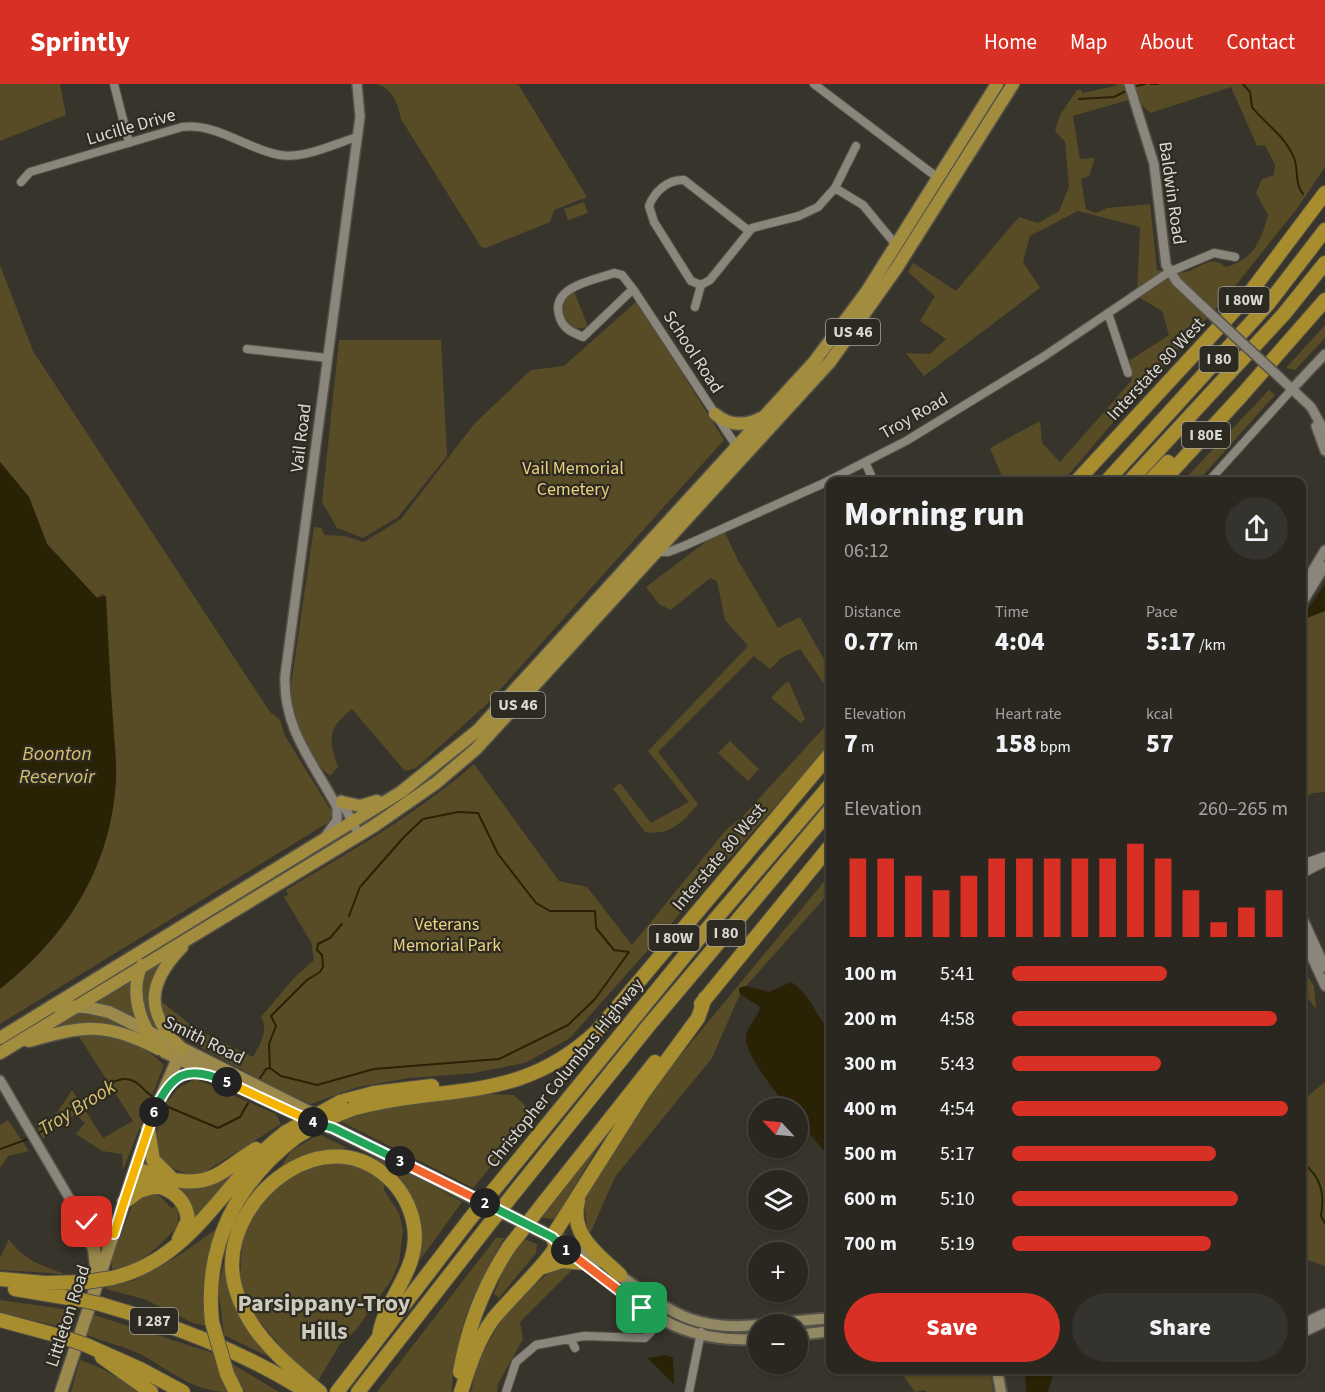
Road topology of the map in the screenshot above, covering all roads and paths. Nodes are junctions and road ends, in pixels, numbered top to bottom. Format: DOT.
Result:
graph roads {
  1 [pos="114,84"];
  2 [pos="357,84"];
  3 [pos="814,84"];
  4 [pos="997,84"];
  5 [pos="1013,84"];
  6 [pos="1129,84"];
  7 [pos="357,137"];
  8 [pos="129,143"];
  9 [pos="856,146"];
  10 [pos="938,178"];
  11 [pos="21,183"];
  12 [pos="835,188"];
  13 [pos="1325,193"];
  14 [pos="749,231"];
  15 [pos="1325,231"];
  16 [pos="896,245"];
  17 [pos="1235,257"];
  18 [pos="1325,263"];
  19 [pos="1169,272"];
  20 [pos="701,285"];
  21 [pos="633,289"];
  22 [pos="1325,300"];
  23 [pos="695,307"];
  24 [pos="1108,313"];
  25 [pos="247,349"];
  26 [pos="1325,354"];
  27 [pos="327,358"];
  28 [pos="1128,373"];
  29 [pos="1248,387"];
  30 [pos="1293,388"];
  31 [pos="1153,398"];
  32 [pos="715,414"];
  33 [pos="765,416"];
  34 [pos="1325,432"];
  35 [pos="737,447"];
  36 [pos="1325,451"];
  37 [pos="865,462"];
  38 [pos="836,477"];
  39 [pos="872,477"];
  40 [pos="1081,477"];
  41 [pos="1088,477"];
  42 [pos="1111,477"];
  43 [pos="1134,477"];
  44 [pos="1154,477"];
  45 [pos="1167,477"];
  46 [pos="1213,477"];
  47 [pos="826,482"];
  48 [pos="693,512"];
  49 [pos="1325,550"];
  50 [pos="657,552"];
  51 [pos="1325,566"];
  52 [pos="1306,581"];
  53 [pos="1306,597"];
  54 [pos="826,759"];
  55 [pos="327,786"];
  56 [pos="408,787"];
  57 [pos="826,790"];
  58 [pos="342,802"];
  59 [pos="826,816"];
  60 [pos="354,821"];
  61 [pos="358,835"];
  62 [pos="319,842"];
  63 [pos="826,851"];
  64 [pos="297,856"];
  65 [pos="1325,856"];
  66 [pos="1325,862"];
  67 [pos="1306,863"];
  68 [pos="1306,872"];
  69 [pos="1306,926"];
  70 [pos="196,934"];
  71 [pos="1306,945"];
  72 [pos="141,967"];
  73 [pos="1325,967"];
  74 [pos="1325,986"];
  75 [pos="705,998"];
  76 [pos="52,1006"];
  77 [pos="76,1006"];
  78 [pos="148,1032"];
  79 [pos="0,1038"];
  80 [pos="13,1044"];
  81 [pos="165,1052"];
  82 [pos="0,1053"];
  83 [pos="180,1054"];
  84 [pos="208,1074"];
  85 [pos="0,1080"];
  86 [pos="167,1084"];
  87 [pos="333,1128"];
  88 [pos="148,1129"];
  89 [pos="291,1134"];
  90 [pos="134,1174"];
  91 [pos="171,1179"];
  92 [pos="157,1186"];
  93 [pos="581,1190"];
  94 [pos="124,1202"];
  95 [pos="78,1213"];
  96 [pos="114,1234"];
  97 [pos="552,1237"];
  98 [pos="585,1263"];
  99 [pos="147,1267"];
  100 [pos="538,1269"];
  101 [pos="620,1275"];
  102 [pos="0,1279"];
  103 [pos="91,1283"];
  104 [pos="0,1287"];
  105 [pos="642,1308"];
  106 [pos="1325,1313"];
  107 [pos="826,1318"];
  108 [pos="0,1320"];
  109 [pos="808,1320"];
  110 [pos="1306,1322"];
  111 [pos="1325,1322"];
  112 [pos="703,1324"];
  113 [pos="748,1326"];
  114 [pos="1306,1331"];
  115 [pos="826,1332"];
  116 [pos="808,1334"];
  117 [pos="700,1336"];
  118 [pos="379,1337"];
  119 [pos="748,1339"];
  120 [pos="208,1340"];
  121 [pos="572,1340"];
  122 [pos="90,1347"];
  123 [pos="575,1348"];
  124 [pos="998,1374"];
  125 [pos="338,1391"];
  126 [pos="62,1392"];
  127 [pos="151,1392"];
  128 [pos="183,1392"];
  129 [pos="236,1392"];
  130 [pos="290,1392"];
  131 [pos="307,1392"];
  132 [pos="320,1392"];
  133 [pos="358,1392"];
  134 [pos="460,1392"];
  135 [pos="506,1392"];
  136 [pos="689,1392"];
  137 [pos="1001,1392"];
  1 -- 8 [label="street"];
  2 -- 7 [label="street, Vail Road"];
  3 -- 10 [label="street"];
  4 -- 10 [label="highway, US 46"];
  5 -- 48 [label="highway, US 46"];
  6 -- 19 [label="street, Baldwin Road"];
  7 -- 8 [label="street, Lucille Drive"];
  7 -- 27 [label="street, Vail Road"];
  8 -- 11 [label="street, Lucille Drive"];
  9 -- 12 [label="street"];
  10 -- 16 [label="highway, US 46"];
  12 -- 14 [label="street"];
  12 -- 16 [label="street"];
  13 -- 31 [label="highway, Interstate 80 West / I 80W"];
  14 -- 20 [label="street"];
  14 -- 20 [label="street"];
  15 -- 42 [label="highway, I 80"];
  16 -- 33 [label="highway, US 46"];
  17 -- 19 [label="street, Troy Road"];
  18 -- 43 [label="highway, I 80"];
  19 -- 24 [label="street, Troy Road"];
  19 -- 30 [label="street, bridge"];
  20 -- 23 [label="street"];
  21 -- 21 [label="street, School Road"];
  21 -- 32 [label="street, School Road"];
  22 -- 29 [label="highway, I 80E"];
  24 -- 28 [label="street"];
  24 -- 37 [label="street, Troy Road"];
  25 -- 27 [label="street"];
  26 -- 30 [label="street"];
  27 -- 55 [label="street, Vail Road"];
  29 -- 44 [label="highway"];
  29 -- 45 [label="highway, I 80E"];
  30 -- 34 [label="street"];
  30 -- 36 [label="street"];
  30 -- 46 [label="street"];
  31 -- 40 [label="highway, Interstate 80 West / I 80W"];
  31 -- 41 [label="highway"];
  32 -- 33 [label="highway"];
  32 -- 35 [label="street, School Road"];
  33 -- 35 [label="highway, US 46"];
  35 -- 48 [label="highway"];
  35 -- 56 [label="highway, US 46"];
  37 -- 38 [label="street, Troy Road"];
  37 -- 39 [label="street"];
  47 -- 50 [label="street, Troy Road"];
  48 -- 50 [label="highway, US 46"];
  49 -- 52 [label="street"];
  50 -- 61 [label="highway, US 46"];
  51 -- 53 [label="street"];
  54 -- 89 [label="highway, Interstate 80 West / I 80W, bridge"];
  55 -- 58 [label="street, Vail Road"];
  55 -- 62 [label="street, Vail Road"];
  56 -- 58 [label="highway"];
  56 -- 60 [label="highway, US 46"];
  57 -- 118 [label="highway, Christopher Columbus Highway / I 80, bridge"];
  58 -- 60 [label="street, Vail Road"];
  59 -- 133 [label="highway, Christopher Columbus Highway / I 80, bridge"];
  60 -- 61 [label="street, Vail Road"];
  60 -- 62 [label="highway, US 46"];
  61 -- 70 [label="highway, US 46"];
  62 -- 64 [label="highway, US 46"];
  63 -- 75 [label="highway"];
  64 -- 72 [label="highway"];
  64 -- 76 [label="highway, US 46"];
  65 -- 67 [label="street"];
  66 -- 68 [label="street"];
  69 -- 73 [label="street"];
  70 -- 72 [label="highway, US 46"];
  70 -- 83 [label="highway"];
  71 -- 74 [label="street"];
  72 -- 77 [label="highway, US 46"];
  72 -- 78 [label="highway"];
  75 -- 93 [label="highway"];
  75 -- 134 [label="highway, bridge"];
  76 -- 77 [label="main road, Smith Road"];
  76 -- 79 [label="highway, US 46"];
  77 -- 78 [label="main road, Smith Road"];
  77 -- 80 [label="highway, US 46"];
  78 -- 81 [label="highway"];
  78 -- 83 [label="main road, Smith Road"];
  80 -- 81 [label="highway"];
  80 -- 82 [label="highway, US 46"];
  81 -- 83 [label="main road, Smith Road"];
  83 -- 84 [label="main road, Smith Road"];
  83 -- 86 [label="main road, Littleton Road"];
  83 -- 87 [label="main road, Smith Road"];
  84 -- 86 [label="main road"];
  84 -- 87 [label="main road, Smith Road"];
  85 -- 95 [label="street"];
  86 -- 88 [label="main road, Littleton Road"];
  87 -- 97 [label="main road, Smith Road"];
  88 -- 90 [label="main road, Littleton Road"];
  88 -- 91 [label="highway"];
  89 -- 91 [label="highway"];
  89 -- 99 [label="highway"];
  89 -- 129 [label="highway, bridge"];
  90 -- 91 [label="highway"];
  90 -- 92 [label="highway"];
  90 -- 94 [label="main road, Littleton Road"];
  92 -- 94 [label="highway"];
  92 -- 99 [label="highway"];
  93 -- 97 [label="highway"];
  93 -- 101 [label="highway"];
  94 -- 96 [label="main road, Littleton Road"];
  95 -- 96 [label="street"];
  95 -- 103 [label="main road"];
  96 -- 103 [label="main road, Littleton Road"];
  97 -- 98 [label="main road, Smith Road"];
  97 -- 100 [label="highway"];
  97 -- 101 [label="main road, Smith Road"];
  98 -- 100 [label="highway"];
  98 -- 105 [label="main road, Smith Road"];
  99 -- 103 [label="highway, bridge"];
  100 -- 134 [label="highway"];
  101 -- 112 [label="main road, Smith Road"];
  102 -- 103 [label="highway"];
  103 -- 126 [label="main road, Littleton Road"];
  104 -- 120 [label="highway, I 287, bridge"];
  105 -- 117 [label="main road, Smith Road"];
  105 -- 121 [label="street"];
  106 -- 110 [label="street"];
  107 -- 109 [label="main road"];
  108 -- 122 [label="highway, bridge"];
  111 -- 114 [label="street"];
  112 -- 113 [label="main road, Smith Road"];
  112 -- 117 [label="street"];
  115 -- 116 [label="main road"];
  117 -- 119 [label="main road, Smith Road"];
  117 -- 136 [label="street"];
  118 -- 125 [label="highway, Christopher Columbus Highway / I 80"];
  118 -- 132 [label="highway"];
  120 -- 130 [label="highway"];
  120 -- 131 [label="highway, I 287"];
  121 -- 123 [label="street"];
  121 -- 135 [label="street"];
  122 -- 127 [label="highway"];
  122 -- 128 [label="highway"];
  124 -- 137 [label="main road"];
}
